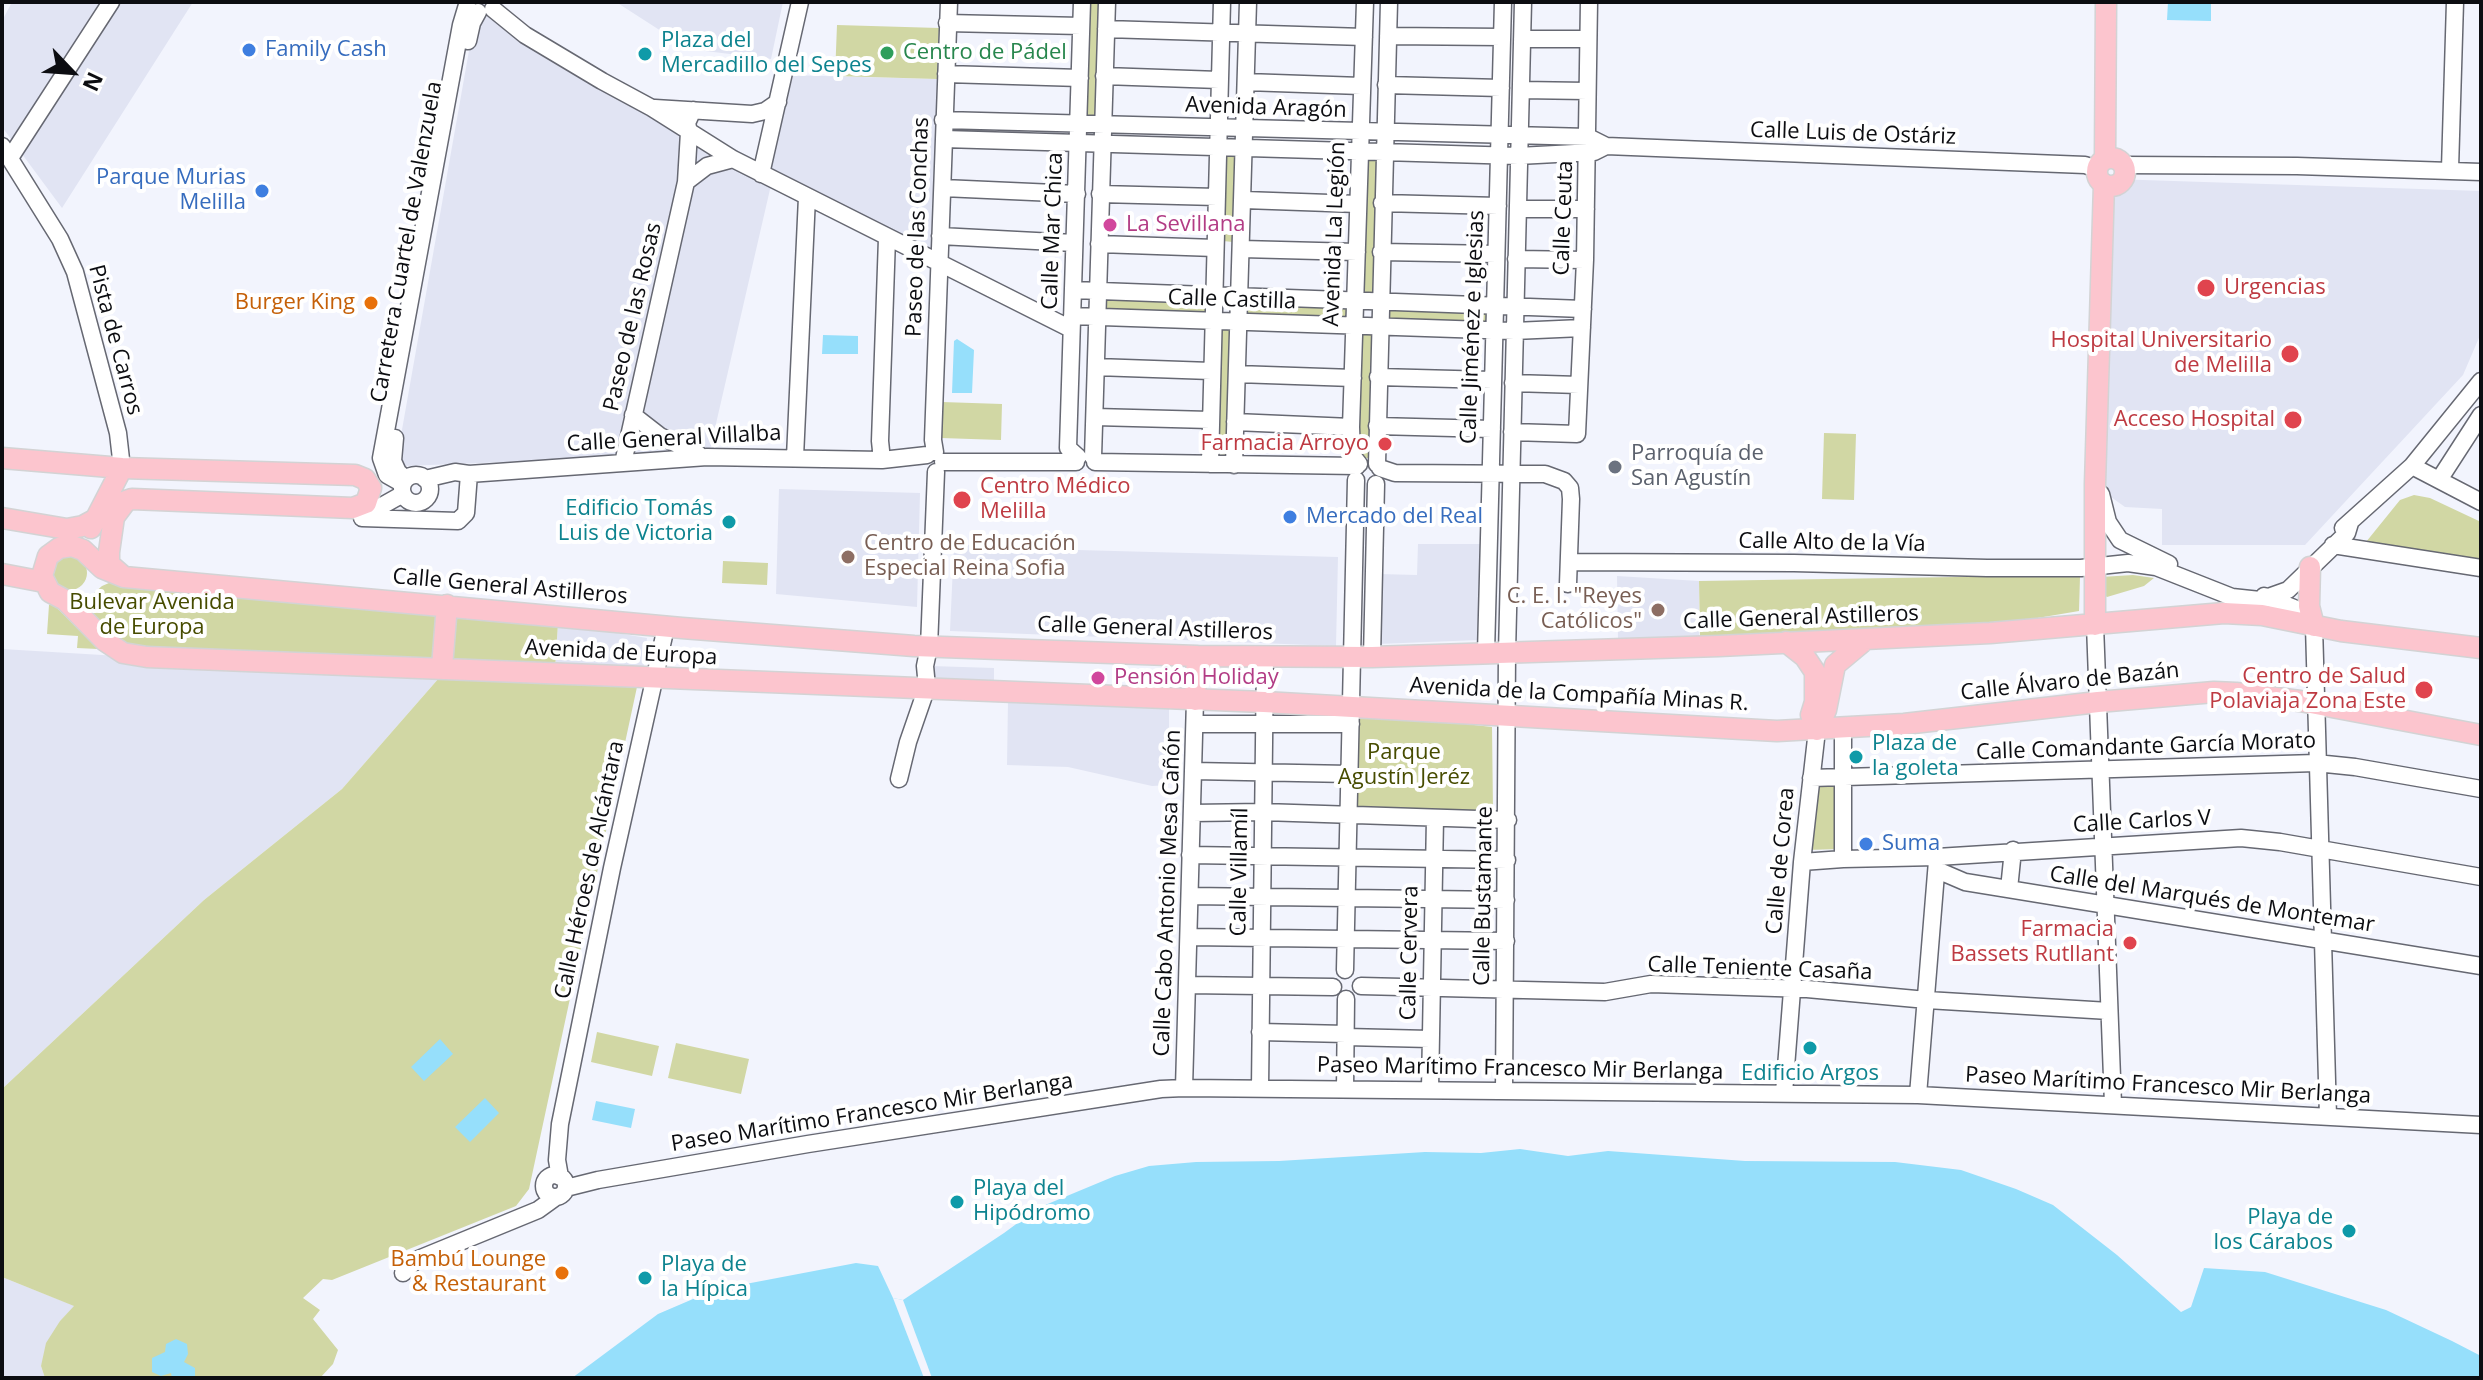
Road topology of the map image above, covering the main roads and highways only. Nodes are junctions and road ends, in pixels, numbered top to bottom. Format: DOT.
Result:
graph roads {
  1 [pos="2106,2"];
  2 [pos="2,458"];
  3 [pos="122,468"];
  4 [pos="126,501"];
  5 [pos="2,518"];
  6 [pos="96,519"];
  7 [pos="72,546"];
  8 [pos="2310,567"];
  9 [pos="2,574"];
  10 [pos="124,577"];
  11 [pos="44,582"];
  12 [pos="447,605"];
  13 [pos="2095,625"];
  14 [pos="2314,626"];
  15 [pos="1865,640"];
  16 [pos="1786,642"];
  17 [pos="2481,648"];
  18 [pos="1197,656"];
  19 [pos="442,667"];
  20 [pos="1195,700"];
  21 [pos="1264,702"];
  22 [pos="1811,730"];
  23 [pos="2481,735"];
  1 -- 13 [label="main road"];
  2 -- 3 [label="main road"];
  3 -- 4 [label="main road"];
  3 -- 4 [label="main road"];
  3 -- 6 [label="main road"];
  4 -- 10 [label="main road"];
  5 -- 6 [label="main road"];
  6 -- 7 [label="main road"];
  7 -- 10 [label="main road, Calle General Astilleros"];
  7 -- 11 [label="main road"];
  8 -- 14 [label="main road"];
  9 -- 11 [label="main road"];
  10 -- 12 [label="main road, Calle General Astilleros"];
  11 -- 19 [label="main road, Avenida de Europa"];
  12 -- 18 [label="main road, Calle General Astilleros"];
  12 -- 19 [label="main road"];
  13 -- 14 [label="main road, Calle General Astilleros"];
  13 -- 15 [label="main road, Calle General Astilleros"];
  14 -- 17 [label="main road, Calle General Astilleros"];
  15 -- 16 [label="main road, Calle General Astilleros"];
  15 -- 22 [label="main road"];
  16 -- 18 [label="main road, Calle General Astilleros"];
  16 -- 22 [label="main road"];
  18 -- 20 [label="main road"];
  19 -- 20 [label="main road, Avenida de Europa"];
  20 -- 21 [label="main road, Avenida de Europa"];
  21 -- 22 [label="main road, Avenida de la Compañía Minas R."];
  22 -- 23 [label="main road, Calle Álvaro de Bazán"];
}
